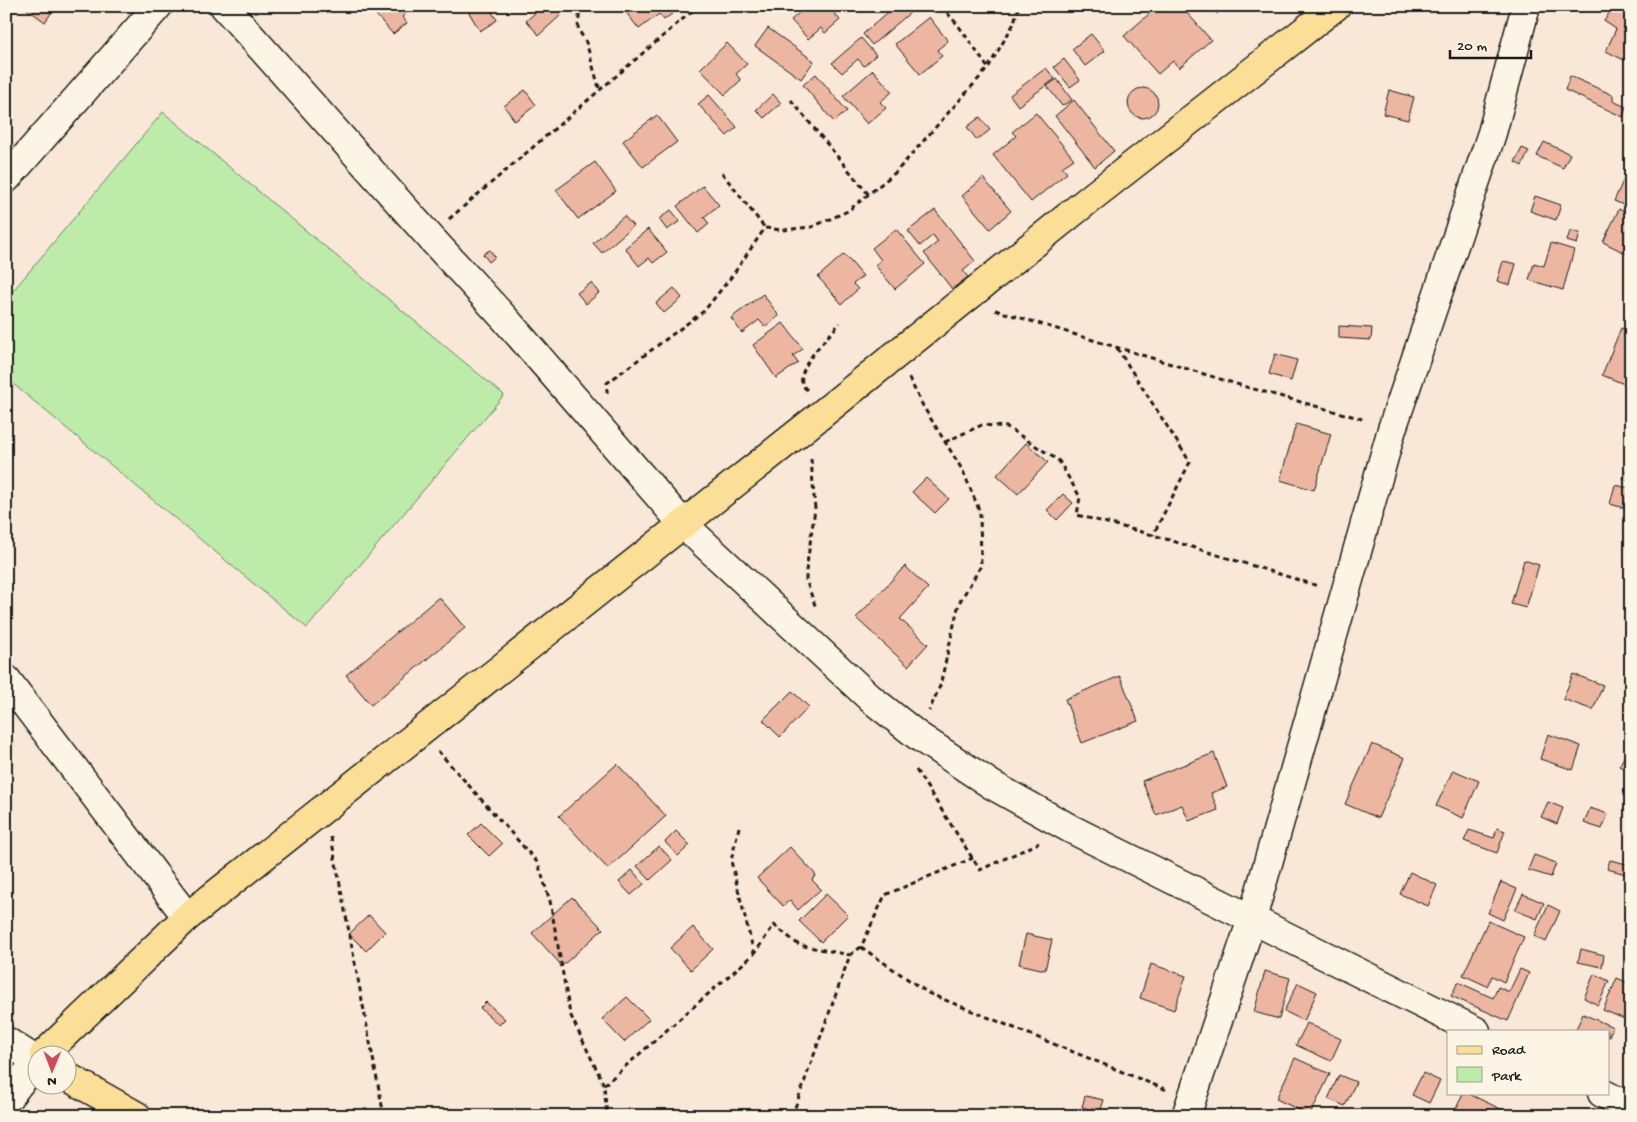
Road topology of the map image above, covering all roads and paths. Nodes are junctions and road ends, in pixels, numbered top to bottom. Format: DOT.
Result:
graph roads {
  1 [pos="158,6"];
  2 [pos="224,6"];
  3 [pos="580,6"];
  4 [pos="698,6"];
  5 [pos="942,6"];
  6 [pos="1019,6"];
  7 [pos="1336,6"];
  8 [pos="1526,6"];
  9 [pos="988,68"];
  10 [pos="600,91"];
  11 [pos="791,100"];
  12 [pos="722,173"];
  13 [pos="6,180"];
  14 [pos="869,195"];
  15 [pos="765,228"];
  16 [pos="429,236"];
  17 [pos="963,300"];
  18 [pos="840,323"];
  19 [pos="1117,348"];
  20 [pos="895,354"];
  21 [pos="814,420"];
  22 [pos="1392,428"];
  23 [pos="607,436"];
  24 [pos="945,442"];
  25 [pos="683,524"];
  26 [pos="1153,535"];
  27 [pos="1345,594"];
  28 [pos="818,616"];
  29 [pos="6,679"];
  30 [pos="421,732"];
  31 [pos="918,736"];
  32 [pos="911,762"];
  33 [pos="325,807"];
  34 [pos="739,828"];
  35 [pos="1071,829"];
  36 [pos="973,858"];
  37 [pos="187,917"];
  38 [pos="1252,919"];
  39 [pos="861,947"];
  40 [pos="754,954"];
  41 [pos="850,955"];
  42 [pos="1474,1030"];
  43 [pos="6,1041"];
  44 [pos="54,1044"];
  45 [pos="28,1055"];
  46 [pos="28,1072"];
  47 [pos="78,1084"];
  48 [pos="604,1085"];
  49 [pos="1604,1094"];
  50 [pos="6,1100"];
  51 [pos="1189,1108"];
  52 [pos="1631,1108"];
  53 [pos="137,1116"];
  54 [pos="384,1116"];
  55 [pos="607,1116"];
  56 [pos="792,1116"];
  1 -- 13 [label="street"];
  2 -- 16 [label="street"];
  3 -- 10 [label="path"];
  4 -- 10 [label="path"];
  5 -- 9 [label="path"];
  6 -- 9 [label="path"];
  7 -- 17 [label="main road"];
  8 -- 22 [label="street"];
  9 -- 14 [label="path"];
  10 -- 16 [label="path"];
  11 -- 14 [label="path"];
  12 -- 15 [label="path"];
  14 -- 15 [label="path"];
  15 -- 23 [label="path"];
  16 -- 23 [label="street"];
  17 -- 19 [label="path"];
  17 -- 20 [label="main road"];
  18 -- 21 [label="path"];
  19 -- 22 [label="path"];
  19 -- 26 [label="path"];
  20 -- 21 [label="main road"];
  20 -- 24 [label="path"];
  21 -- 25 [label="main road"];
  21 -- 28 [label="path"];
  22 -- 27 [label="street"];
  23 -- 25 [label="street"];
  24 -- 26 [label="path"];
  24 -- 31 [label="path"];
  25 -- 30 [label="main road"];
  25 -- 31 [label="street"];
  26 -- 27 [label="path"];
  27 -- 38 [label="street"];
  29 -- 37 [label="street"];
  30 -- 33 [label="main road"];
  30 -- 48 [label="path"];
  31 -- 35 [label="street"];
  32 -- 36 [label="path"];
  33 -- 37 [label="main road"];
  33 -- 54 [label="path"];
  34 -- 40 [label="path"];
  35 -- 36 [label="path"];
  35 -- 38 [label="street"];
  36 -- 39 [label="path"];
  37 -- 44 [label="main road"];
  38 -- 42 [label="street"];
  38 -- 51 [label="street"];
  39 -- 41 [label="path"];
  39 -- 51 [label="path"];
  40 -- 41 [label="path"];
  40 -- 48 [label="path"];
  41 -- 56 [label="path"];
  43 -- 45 [label="street"];
  46 -- 50 [label="street"];
  47 -- 53 [label="main road"];
  48 -- 55 [label="path"];
  49 -- 52 [label="street"];
}
